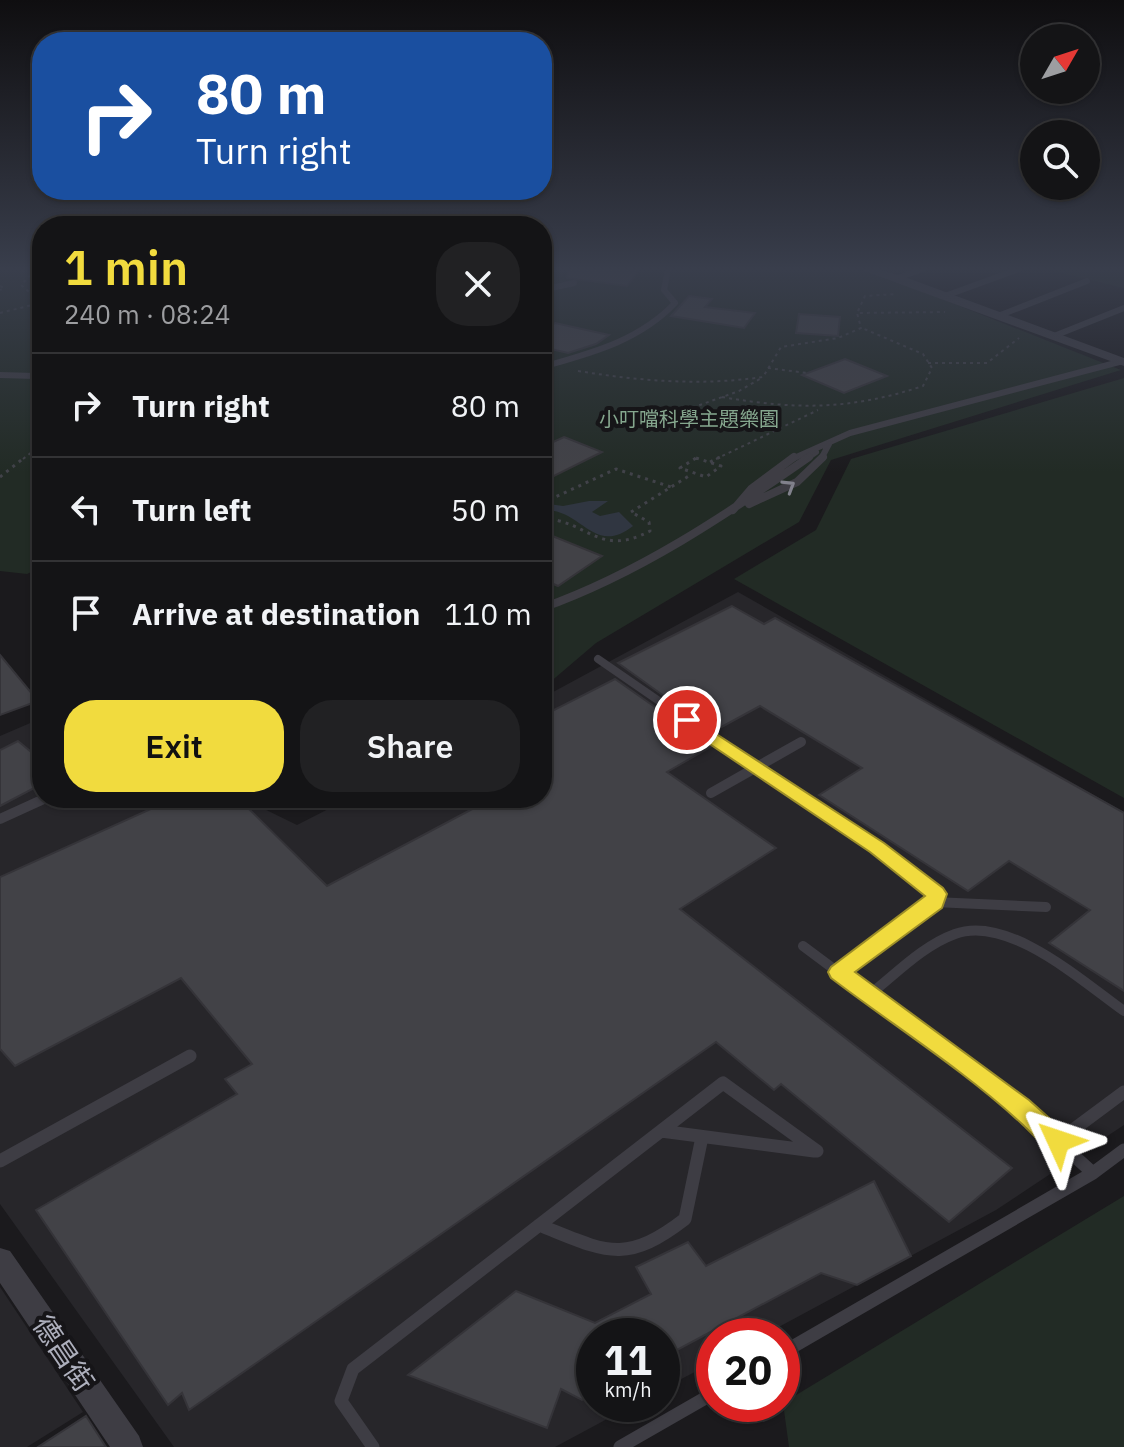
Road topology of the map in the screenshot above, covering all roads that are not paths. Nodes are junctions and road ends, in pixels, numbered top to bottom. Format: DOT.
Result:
graph roads {
  1 [pos="631,337"];
  2 [pos="1056,337"];
  3 [pos="1121,359"];
  4 [pos="552,364"];
  5 [pos="0,375"];
  6 [pos="32,376"];
  7 [pos="829,444"];
  8 [pos="733,510"];
  9 [pos="552,604"];
  10 [pos="598,659"];
  11 [pos="659,701"];
  12 [pos="687,720"];
  13 [pos="801,742"];
  14 [pos="756,768"];
  15 [pos="711,793"];
  16 [pos="32,804"];
  17 [pos="0,819"];
  18 [pos="934,902"];
  19 [pos="1046,907"];
  20 [pos="803,946"];
  21 [pos="839,972"];
  22 [pos="869,995"];
  23 [pos="1124,1011"];
  24 [pos="190,1056"];
  25 [pos="1124,1092"];
  26 [pos="661,1131"];
  27 [pos="702,1137"];
  28 [pos="1058,1141"];
  29 [pos="1124,1150"];
  30 [pos="0,1161"];
  31 [pos="1093,1173"];
  32 [pos="539,1225"];
  33 [pos="0,1260"];
  34 [pos="800,1343"];
  35 [pos="696,1403"];
  36 [pos="128,1447"];
  37 [pos="373,1447"];
  38 [pos="620,1447"];
  1 -- 4 [label="lane"];
  2 -- 3 [label="street"];
  3 -- 7 [label="lane"];
  5 -- 6 [label="lane"];
  7 -- 8 [label="lane"];
  8 -- 7 [label="lane, one-way"];
  8 -- 9 [label="lane"];
  10 -- 11 [label="lane"];
  12 -- 14 [label="lane"];
  13 -- 14 [label="lane"];
  14 -- 15 [label="lane"];
  14 -- 18 [label="lane"];
  16 -- 17 [label="lane"];
  18 -- 19 [label="lane"];
  18 -- 21 [label="lane"];
  20 -- 21 [label="lane"];
  21 -- 22 [label="lane"];
  22 -- 23 [label="lane"];
  22 -- 28 [label="lane"];
  24 -- 30 [label="lane"];
  25 -- 28 [label="lane"];
  26 -- 27 [label="lane"];
  26 -- 27 [label="lane"];
  26 -- 32 [label="lane"];
  27 -- 32 [label="lane"];
  28 -- 31 [label="lane"];
  29 -- 31 [label="lane"];
  31 -- 34 [label="lane"];
  32 -- 37 [label="lane"];
  33 -- 36 [label="street, 德昌街"];
  35 -- 38 [label="lane"];
}
